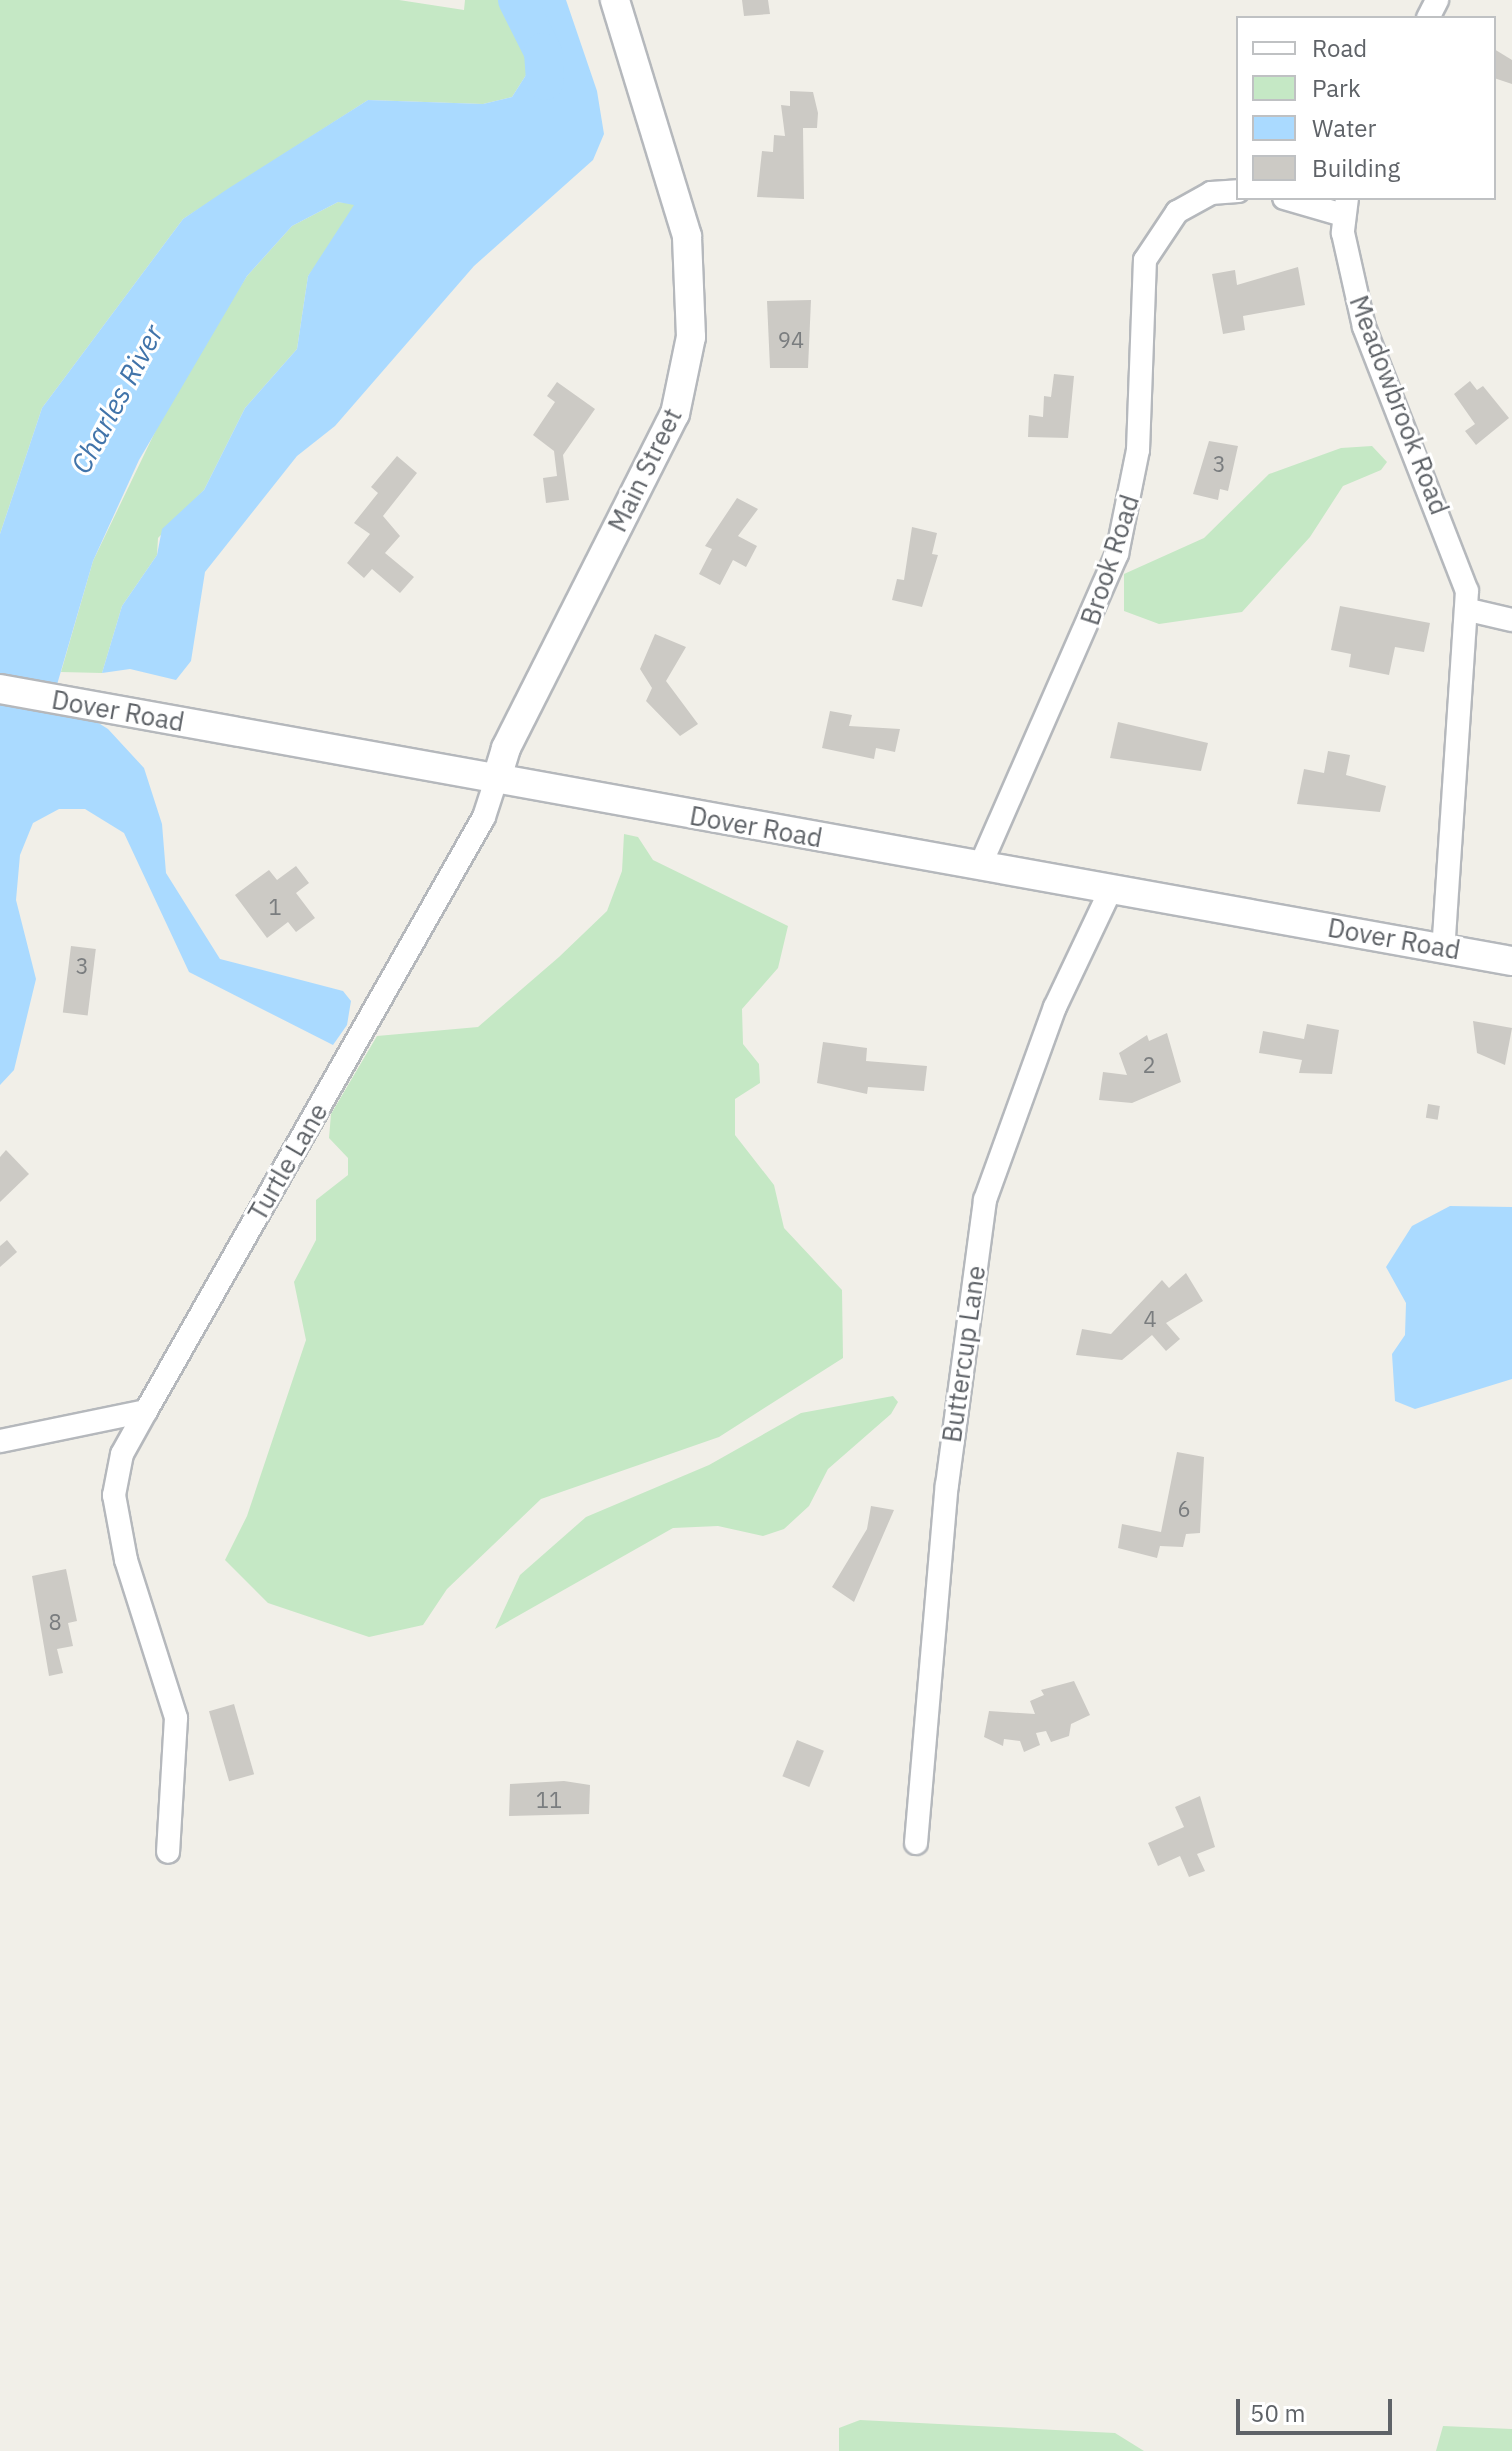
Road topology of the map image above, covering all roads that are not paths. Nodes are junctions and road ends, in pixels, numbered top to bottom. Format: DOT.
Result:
graph roads {
  1 [pos="615,0"];
  2 [pos="1236,191"];
  3 [pos="1299,200"];
  4 [pos="1345,206"];
  5 [pos="1469,610"];
  6 [pos="1512,620"];
  7 [pos="0,689"];
  8 [pos="496,781"];
  9 [pos="980,866"];
  10 [pos="1111,889"];
  11 [pos="1443,948"];
  12 [pos="1512,961"];
  13 [pos="146,1411"];
  14 [pos="0,1441"];
  15 [pos="916,1843"];
  16 [pos="168,1852"];
  1 -- 8 [label="street, Main Street"];
  2 -- 9 [label="street, Brook Road"];
  3 -- 4 [label="street"];
  4 -- 5 [label="street, Meadowbrook Road"];
  5 -- 6 [label="street"];
  5 -- 11 [label="street, Meadowbrook Road"];
  7 -- 8 [label="street, Dover Road"];
  8 -- 9 [label="street, Dover Road"];
  8 -- 13 [label="street, Turtle Lane"];
  9 -- 10 [label="street, Dover Road"];
  10 -- 11 [label="street, Dover Road"];
  10 -- 15 [label="street, Buttercup Lane"];
  11 -- 12 [label="street, Dover Road"];
  13 -- 14 [label="street"];
  13 -- 16 [label="street, Turtle Lane"];
}
